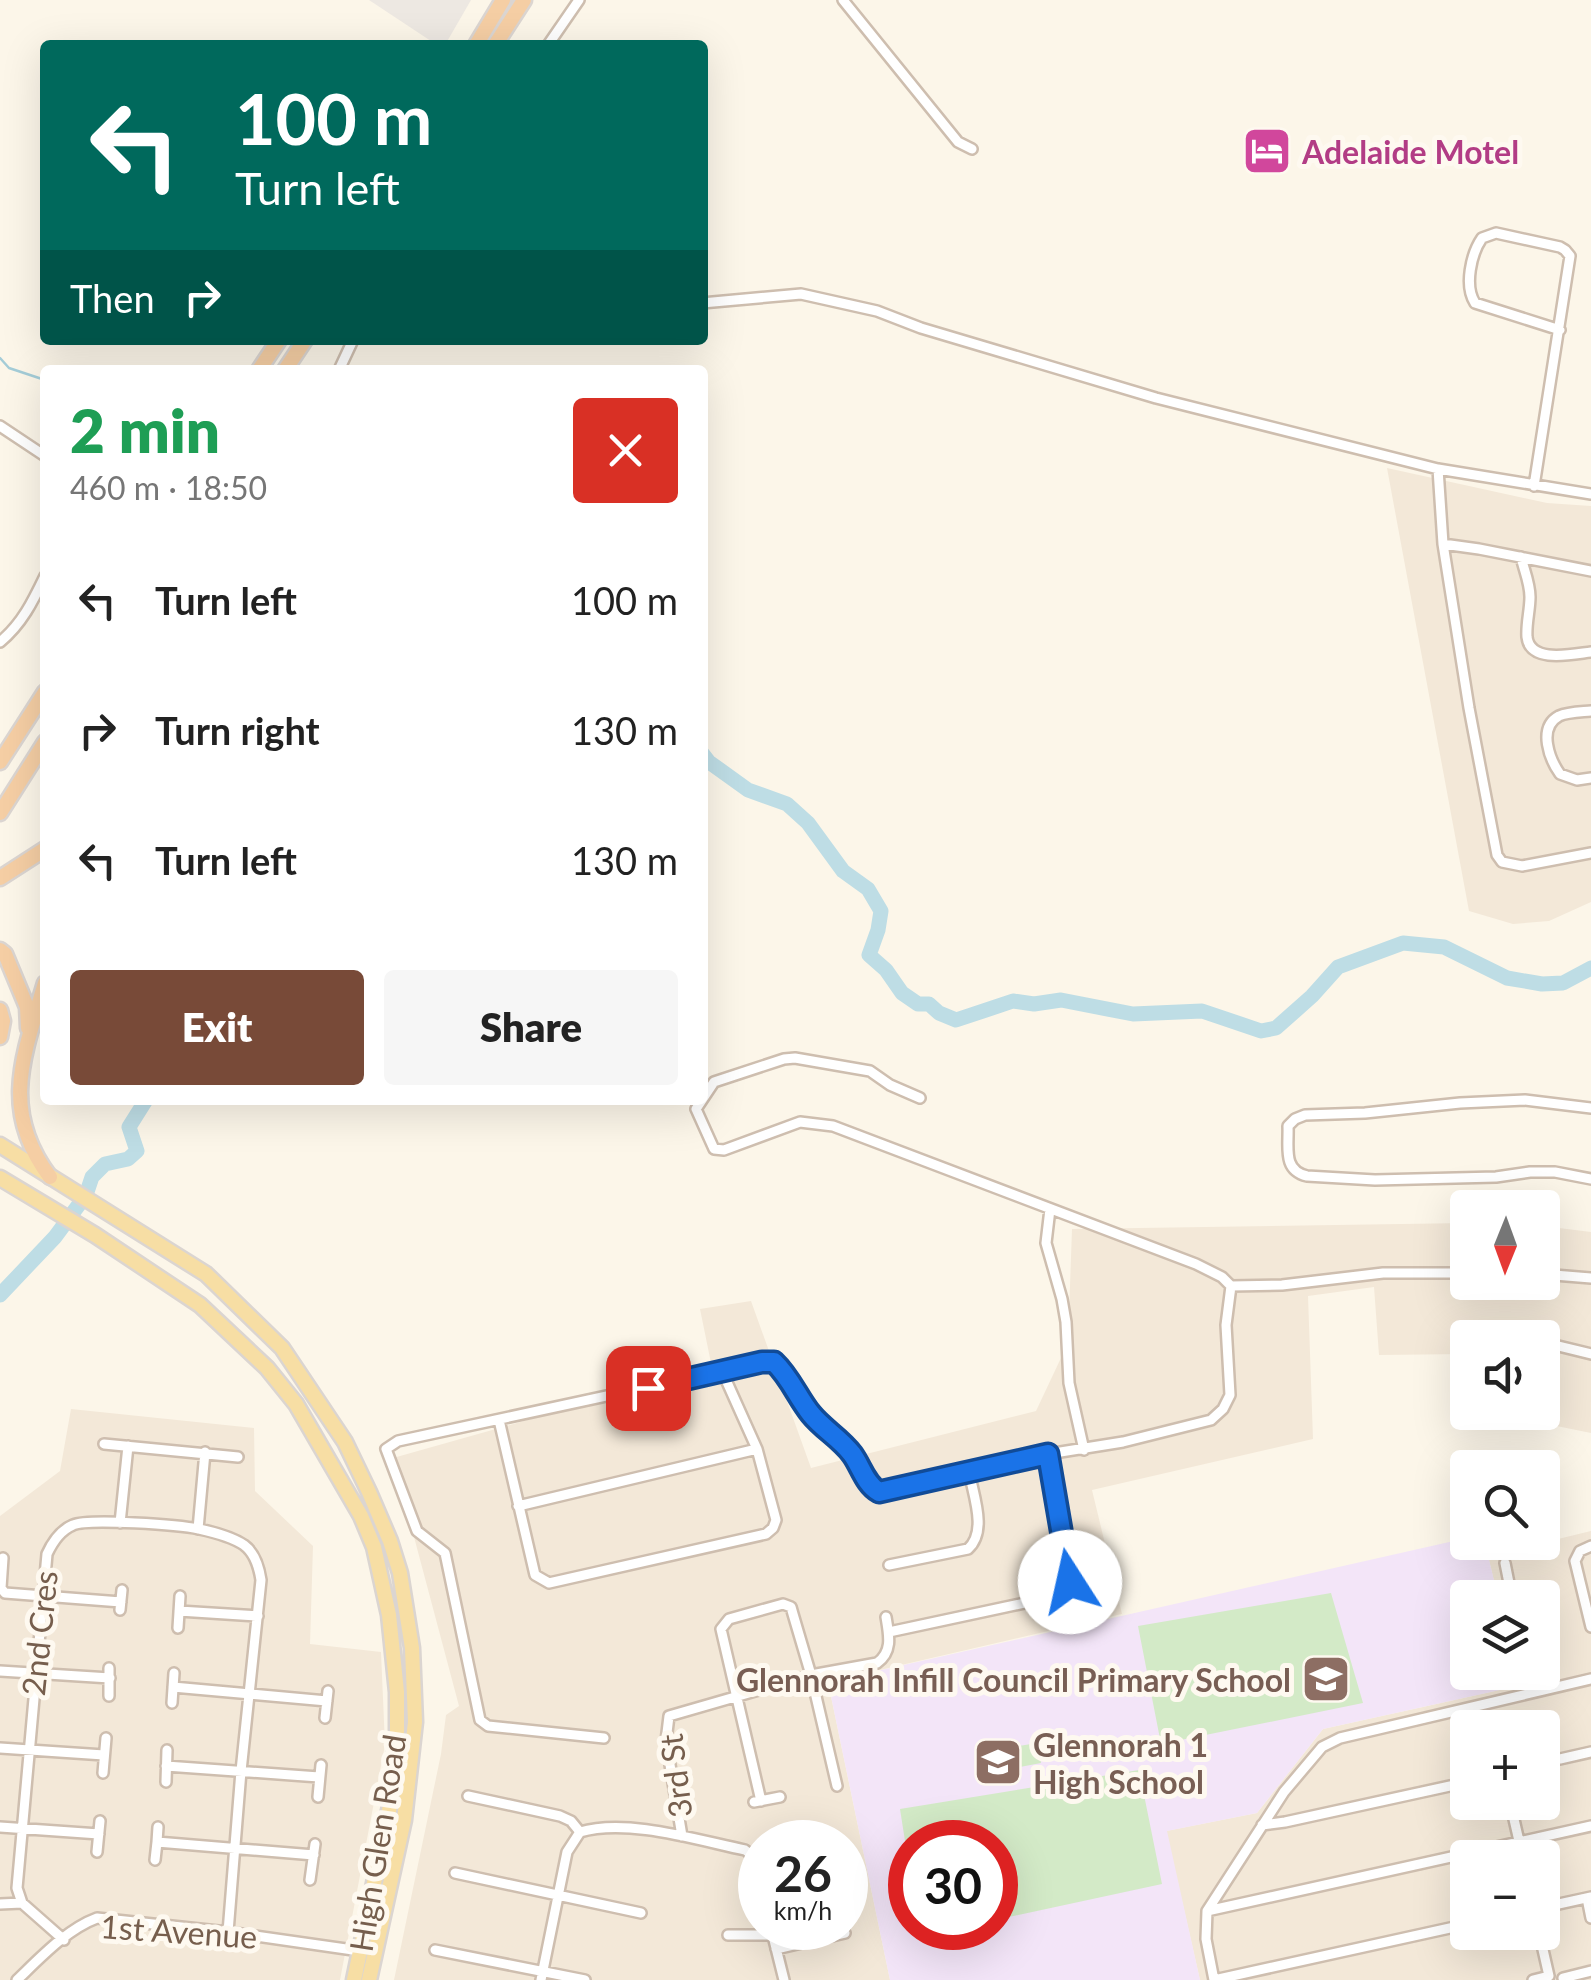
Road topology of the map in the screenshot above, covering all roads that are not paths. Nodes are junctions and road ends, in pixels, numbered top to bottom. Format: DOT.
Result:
graph roads {
  1 [pos="503,0"];
  2 [pos="524,0"];
  3 [pos="580,0"];
  4 [pos="843,0"];
  5 [pos="479,40"];
  6 [pos="499,40"];
  7 [pos="552,40"];
  8 [pos="972,148"];
  9 [pos="708,302"];
  10 [pos="1560,330"];
  11 [pos="0,426"];
  12 [pos="40,453"];
  13 [pos="1438,469"];
  14 [pos="1534,486"];
  15 [pos="1591,494"];
  16 [pos="1443,544"];
  17 [pos="1520,557"];
  18 [pos="1591,571"];
  19 [pos="40,587"];
  20 [pos="0,642"];
  21 [pos="1591,652"];
  22 [pos="40,700"];
  23 [pos="1591,711"];
  24 [pos="40,750"];
  25 [pos="2,757"];
  26 [pos="1591,778"];
  27 [pos="0,812"];
  28 [pos="40,853"];
  29 [pos="1591,853"];
  30 [pos="0,878"];
  31 [pos="0,950"];
  32 [pos="40,1000"];
  33 [pos="0,1010"];
  34 [pos="29,1036"];
  35 [pos="0,1037"];
  36 [pos="708,1091"];
  37 [pos="920,1098"];
  38 [pos="699,1105"];
  39 [pos="1591,1108"];
  40 [pos="0,1145"];
  41 [pos="50,1177"];
  42 [pos="0,1178"];
  43 [pos="1591,1179"];
  44 [pos="1050,1209"];
  45 [pos="1450,1273"];
  46 [pos="1560,1275"];
  47 [pos="1591,1278"];
  48 [pos="1231,1286"];
  49 [pos="1560,1346"];
  50 [pos="1591,1354"];
  51 [pos="722,1371"];
  52 [pos="499,1420"];
  53 [pos="104,1444"];
  54 [pos="128,1446"];
  55 [pos="757,1449"];
  56 [pos="1084,1450"];
  57 [pos="204,1452"];
  58 [pos="1048,1454"];
  59 [pos="238,1457"];
  60 [pos="969,1471"];
  61 [pos="518,1506"];
  62 [pos="120,1523"];
  63 [pos="198,1529"];
  64 [pos="1591,1546"];
  65 [pos="3,1558"];
  66 [pos="1505,1563"];
  67 [pos="889,1566"];
  68 [pos="1508,1580"];
  69 [pos="43,1596"];
  70 [pos="180,1596"];
  71 [pos="121,1601"];
  72 [pos="179,1611"];
  73 [pos="258,1616"];
  74 [pos="886,1618"];
  75 [pos="178,1628"];
  76 [pos="1591,1628"];
  77 [pos="889,1632"];
  78 [pos="0,1671"];
  79 [pos="35,1674"];
  80 [pos="174,1674"];
  81 [pos="811,1675"];
  82 [pos="1591,1679"];
  83 [pos="173,1687"];
  84 [pos="1533,1692"];
  85 [pos="249,1693"];
  86 [pos="108,1696"];
  87 [pos="736,1697"];
  88 [pos="172,1703"];
  89 [pos="325,1718"];
  90 [pos="106,1738"];
  91 [pos="604,1738"];
  92 [pos="0,1748"];
  93 [pos="28,1750"];
  94 [pos="167,1750"];
  95 [pos="1591,1752"];
  96 [pos="104,1755"];
  97 [pos="1560,1759"];
  98 [pos="166,1766"];
  99 [pos="242,1771"];
  100 [pos="103,1773"];
  101 [pos="166,1782"];
  102 [pos="837,1786"];
  103 [pos="1450,1786"];
  104 [pos="468,1796"];
  105 [pos="318,1797"];
  106 [pos="780,1797"];
  107 [pos="100,1821"];
  108 [pos="1262,1825"];
  109 [pos="1591,1826"];
  110 [pos="0,1827"];
  111 [pos="158,1827"];
  112 [pos="23,1829"];
  113 [pos="580,1832"];
  114 [pos="99,1834"];
  115 [pos="682,1836"];
  116 [pos="1546,1838"];
  117 [pos="1528,1840"];
  118 [pos="156,1842"];
  119 [pos="235,1848"];
  120 [pos="738,1848"];
  121 [pos="97,1852"];
  122 [pos="1450,1856"];
  123 [pos="154,1860"];
  124 [pos="454,1873"];
  125 [pos="310,1880"];
  126 [pos="557,1896"];
  127 [pos="1589,1898"];
  128 [pos="22,1903"];
  129 [pos="0,1904"];
  130 [pos="1560,1904"];
  131 [pos="1206,1911"];
  132 [pos="642,1913"];
  133 [pos="1591,1918"];
  134 [pos="1450,1928"];
  135 [pos="228,1932"];
  136 [pos="738,1934"];
  137 [pos="728,1935"];
  138 [pos="64,1940"];
  139 [pos="360,1950"];
  140 [pos="435,1950"];
  141 [pos="776,1950"];
  142 [pos="1544,1950"];
  143 [pos="1591,1971"];
  144 [pos="542,1976"];
  145 [pos="1550,1976"];
  146 [pos="1563,1979"];
  147 [pos="17,1980"];
  148 [pos="354,1980"];
  149 [pos="369,1980"];
  150 [pos="585,1980"];
  151 [pos="784,1980"];
  152 [pos="1214,1980"];
  153 [pos="1533,1980"];
  154 [pos="1587,1980"];
  1 -- 5 [label="highway"];
  2 -- 6 [label="highway"];
  3 -- 7 [label="street"];
  4 -- 8 [label="street"];
  9 -- 13 [label="street"];
  10 -- 10 [label="street"];
  10 -- 14 [label="street"];
  11 -- 12 [label="street"];
  13 -- 14 [label="street"];
  13 -- 16 [label="street"];
  14 -- 15 [label="street"];
  16 -- 17 [label="street"];
  16 -- 29 [label="street"];
  17 -- 18 [label="street"];
  17 -- 21 [label="street"];
  19 -- 20 [label="street"];
  22 -- 25 [label="highway"];
  23 -- 26 [label="street"];
  24 -- 27 [label="highway"];
  28 -- 30 [label="highway"];
  31 -- 34 [label="highway"];
  32 -- 34 [label="highway"];
  33 -- 35 [label="highway"];
  34 -- 41 [label="highway"];
  36 -- 37 [label="street"];
  38 -- 44 [label="street"];
  39 -- 43 [label="street"];
  40 -- 41 [label="main road, High Glen Road"];
  41 -- 149 [label="main road, High Glen Road"];
  42 -- 139 [label="main road, High Glen Road"];
  44 -- 48 [label="street"];
  44 -- 56 [label="street"];
  45 -- 48 [label="street"];
  46 -- 47 [label="street"];
  48 -- 56 [label="street"];
  49 -- 50 [label="street"];
  51 -- 52 [label="street"];
  51 -- 55 [label="street"];
  51 -- 60 [label="street"];
  52 -- 61 [label="street"];
  52 -- 91 [label="street"];
  53 -- 54 [label="street"];
  54 -- 57 [label="street"];
  54 -- 62 [label="street"];
  55 -- 61 [label="street"];
  55 -- 61 [label="street"];
  56 -- 58 [label="street"];
  57 -- 59 [label="street"];
  57 -- 63 [label="street"];
  58 -- 60 [label="street"];
  58 -- 77 [label="street"];
  60 -- 67 [label="street"];
  62 -- 63 [label="street, 2nd Cres"];
  62 -- 69 [label="street, 2nd Cres"];
  63 -- 73 [label="street, 2nd Cres"];
  64 -- 76 [label="street"];
  65 -- 69 [label="street"];
  66 -- 68 [label="street"];
  69 -- 71 [label="street"];
  69 -- 79 [label="street, 2nd Cres"];
  70 -- 72 [label="street"];
  72 -- 73 [label="street"];
  72 -- 75 [label="street"];
  73 -- 85 [label="street, 2nd Cres"];
  74 -- 77 [label="street"];
  77 -- 81 [label="street"];
  78 -- 79 [label="street"];
  79 -- 86 [label="street"];
  79 -- 93 [label="street, 2nd Cres"];
  80 -- 83 [label="street"];
  81 -- 87 [label="street"];
  81 -- 87 [label="street"];
  81 -- 102 [label="street"];
  82 -- 84 [label="street"];
  83 -- 85 [label="street"];
  83 -- 88 [label="street"];
  84 -- 108 [label="street"];
  85 -- 89 [label="street"];
  85 -- 99 [label="street, 2nd Cres"];
  87 -- 106 [label="street"];
  87 -- 115 [label="street, 3rd St"];
  90 -- 96 [label="street"];
  92 -- 93 [label="street"];
  93 -- 96 [label="street"];
  93 -- 112 [label="street, 2nd Cres"];
  94 -- 98 [label="street"];
  95 -- 97 [label="street"];
  96 -- 100 [label="street"];
  98 -- 99 [label="street"];
  98 -- 101 [label="street"];
  99 -- 105 [label="street"];
  99 -- 119 [label="street, 2nd Cres"];
  103 -- 108 [label="street"];
  104 -- 113 [label="street"];
  107 -- 114 [label="street"];
  108 -- 131 [label="street"];
  109 -- 116 [label="street"];
  110 -- 112 [label="street"];
  111 -- 118 [label="street"];
  112 -- 114 [label="street"];
  112 -- 128 [label="street, 2nd Cres"];
  113 -- 115 [label="street"];
  113 -- 126 [label="street"];
  114 -- 121 [label="street"];
  115 -- 120 [label="street"];
  116 -- 117 [label="street"];
  118 -- 119 [label="street"];
  118 -- 123 [label="street"];
  119 -- 125 [label="street"];
  119 -- 135 [label="street, 2nd Cres"];
  122 -- 131 [label="street"];
  124 -- 126 [label="street"];
  126 -- 132 [label="street"];
  126 -- 144 [label="street"];
  127 -- 130 [label="street"];
  127 -- 133 [label="street"];
  128 -- 129 [label="street"];
  128 -- 138 [label="street"];
  131 -- 152 [label="street"];
  134 -- 152 [label="street"];
  135 -- 138 [label="street, 1st Avenue"];
  135 -- 139 [label="street, 1st Avenue"];
  136 -- 137 [label="street"];
  138 -- 147 [label="street, 1st Avenue"];
  139 -- 148 [label="main road, High Glen Road"];
  140 -- 144 [label="street"];
  141 -- 151 [label="street"];
  142 -- 145 [label="street"];
  143 -- 146 [label="street"];
  143 -- 154 [label="street"];
  144 -- 150 [label="street"];
  145 -- 146 [label="street"];
  145 -- 153 [label="street"];
}
